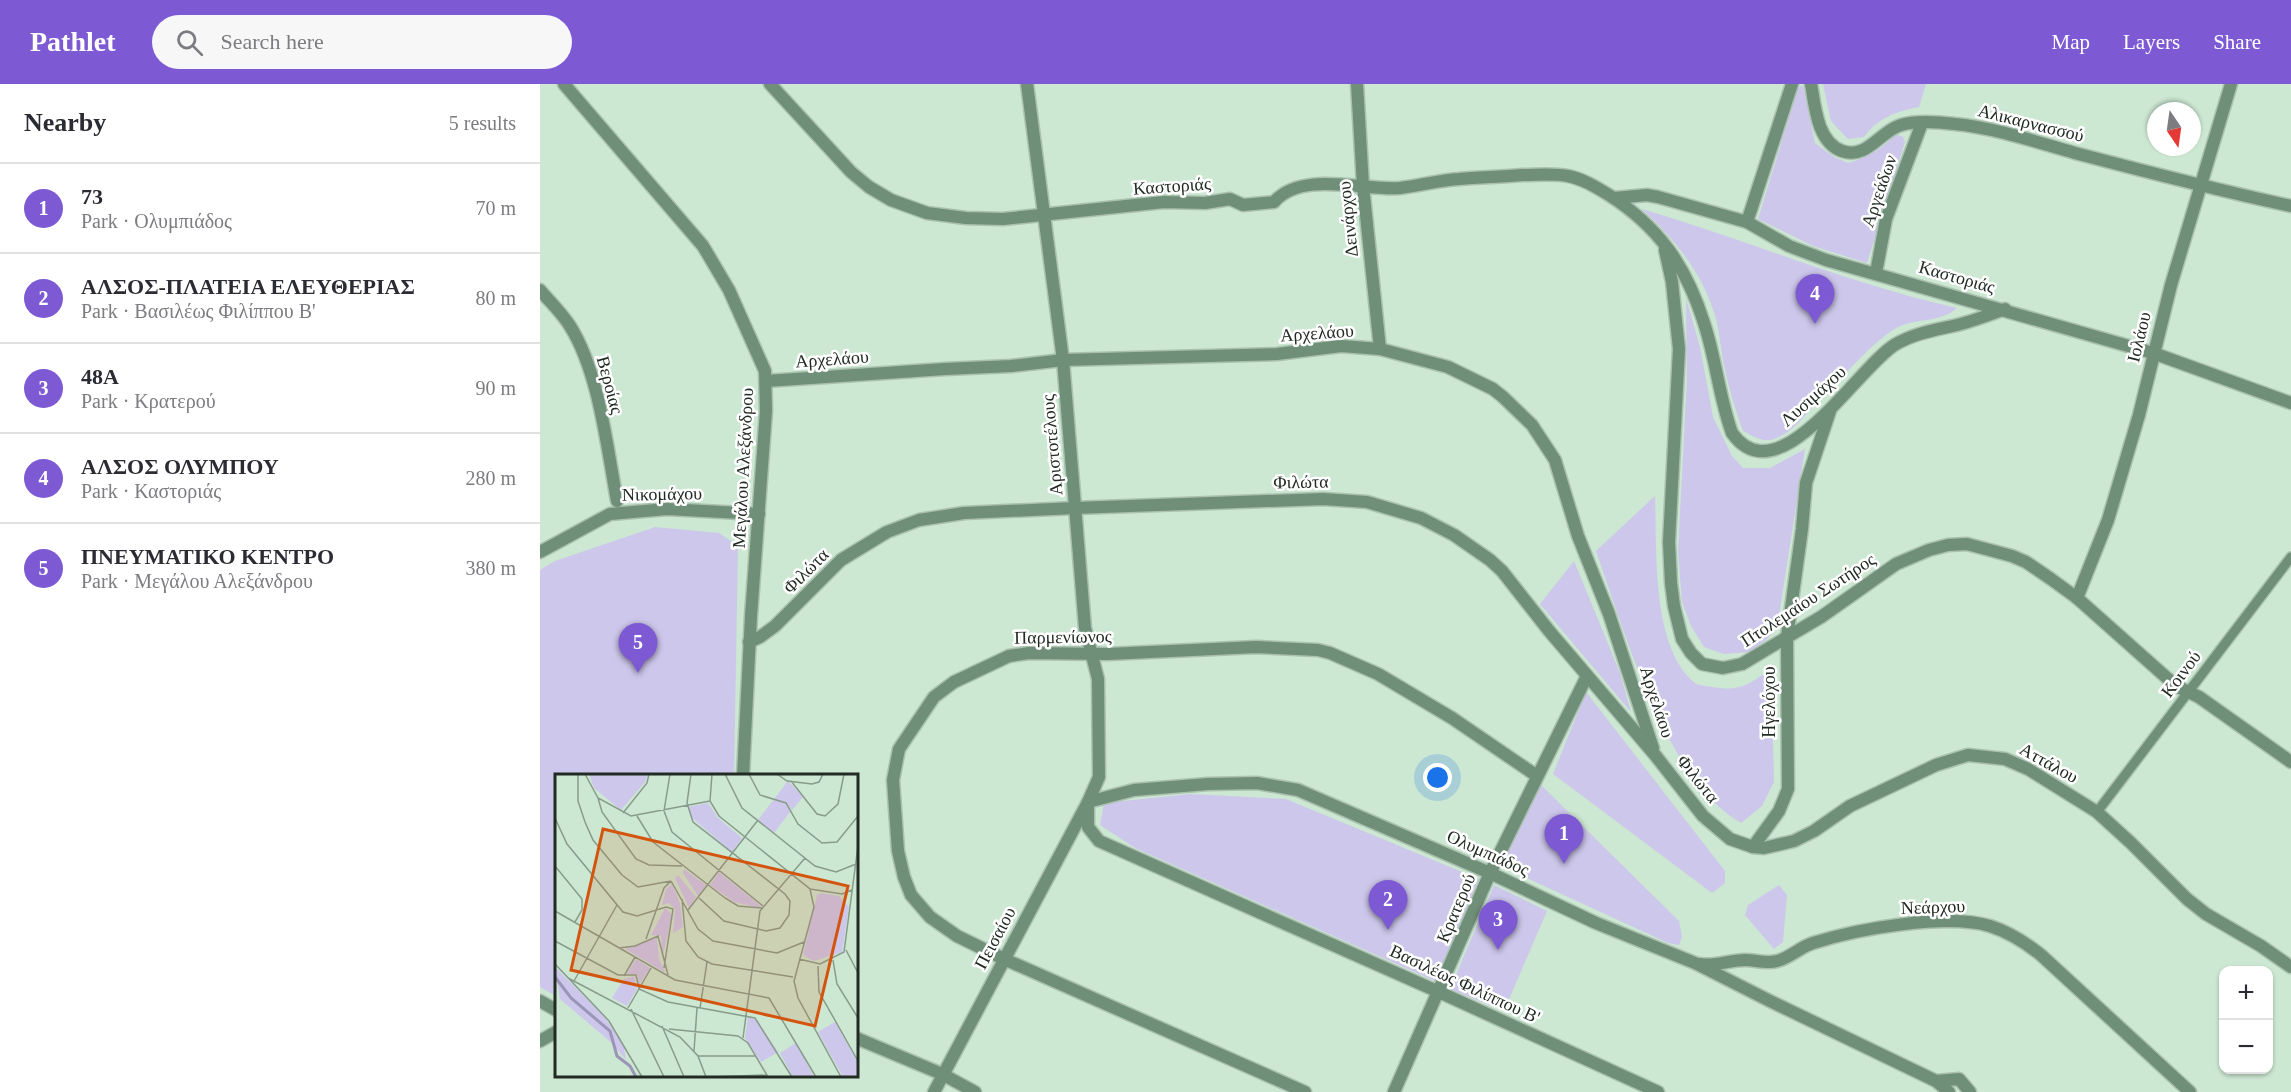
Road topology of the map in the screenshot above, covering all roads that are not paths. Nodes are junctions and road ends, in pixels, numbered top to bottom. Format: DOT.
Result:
graph roads {
  1 [pos="564,84"];
  2 [pos="770,84"];
  3 [pos="1027,84"];
  4 [pos="1357,84"];
  5 [pos="1791,84"];
  6 [pos="1810,84"];
  7 [pos="2231,84"];
  8 [pos="1922,123"];
  9 [pos="1363,186"];
  10 [pos="2201,187"];
  11 [pos="1614,198"];
  12 [pos="2291,206"];
  13 [pos="1045,216"];
  14 [pos="1747,222"];
  15 [pos="1663,243"];
  16 [pos="1876,273"];
  17 [pos="540,290"];
  18 [pos="2005,309"];
  19 [pos="1380,349"];
  20 [pos="2153,353"];
  21 [pos="1063,360"];
  22 [pos="766,381"];
  23 [pos="2291,403"];
  24 [pos="1831,408"];
  25 [pos="617,501"];
  26 [pos="1075,508"];
  27 [pos="759,514"];
  28 [pos="540,552"];
  29 [pos="2291,557"];
  30 [pos="2077,598"];
  31 [pos="1787,637"];
  32 [pos="749,642"];
  33 [pos="1091,654"];
  34 [pos="1587,676"];
  35 [pos="2188,692"];
  36 [pos="1655,754"];
  37 [pos="2291,762"];
  38 [pos="743,774"];
  39 [pos="1536,776"];
  40 [pos="1088,802"];
  41 [pos="2097,812"];
  42 [pos="1753,847"];
  43 [pos="1490,873"];
  44 [pos="1004,959"];
  45 [pos="1695,963"];
  46 [pos="2291,967"];
  47 [pos="1439,992"];
  48 [pos="540,1001"];
  49 [pos="555,1009"];
  50 [pos="555,1033"];
  51 [pos="858,1039"];
  52 [pos="540,1041"];
  53 [pos="942,1074"];
  54 [pos="1936,1081"];
  55 [pos="934,1092"];
  56 [pos="975,1092"];
  57 [pos="1305,1092"];
  58 [pos="1394,1092"];
  59 [pos="1658,1092"];
  60 [pos="1949,1092"];
  61 [pos="1970,1092"];
  62 [pos="2190,1092"];
  1 -- 22 [label="street, Μεγάλου Αλεξάνδρου"];
  2 -- 13 [label="street, Καστοριάς"];
  3 -- 13 [label="street, Αριστοτέλους"];
  4 -- 9 [label="street, Δεινάρχου"];
  5 -- 14 [label="street"];
  6 -- 8 [label="street, Αλικαρνασσού"];
  7 -- 10 [label="street, Ιολάου"];
  8 -- 10 [label="street, Αλικαρνασσού"];
  8 -- 16 [label="street, Αργεάδων"];
  9 -- 11 [label="street, Καστοριάς"];
  9 -- 13 [label="street, Καστοριάς"];
  9 -- 19 [label="street, Δεινάρχου"];
  10 -- 12 [label="street, Αλικαρνασσού"];
  10 -- 20 [label="street, Ιολάου"];
  11 -- 14 [label="street, Καστοριάς"];
  11 -- 15 [label="street, Καστοριάς"];
  13 -- 21 [label="street, Αριστοτέλους"];
  14 -- 16 [label="street, Καστοριάς"];
  15 -- 24 [label="street, Λυσιμάχου"];
  15 -- 31 [label="street, Πτολεμαίου Σωτήρος"];
  16 -- 18 [label="street, Καστοριάς"];
  17 -- 25 [label="street, Βεροίας"];
  18 -- 20 [label="street, Καστοριάς"];
  18 -- 24 [label="street, Λυσιμάχου"];
  19 -- 21 [label="street, Αρχελάου"];
  19 -- 36 [label="street, Αρχελάου"];
  20 -- 23 [label="street, Καστοριάς"];
  20 -- 30 [label="street, Ιολάου"];
  21 -- 22 [label="street, Αρχελάου"];
  21 -- 26 [label="street, Αριστοτέλους"];
  22 -- 27 [label="street, Μεγάλου Αλεξάνδρου"];
  24 -- 31 [label="street, Ηγελόχου"];
  26 -- 32 [label="street, Φιλώτα"];
  26 -- 33 [label="street, Αριστοτέλους"];
  26 -- 34 [label="street, Φιλώτα"];
  27 -- 28 [label="street, Νικομάχου"];
  27 -- 32 [label="street, Μεγάλου Αλεξάνδρου"];
  29 -- 35 [label="street, Κοινού"];
  30 -- 31 [label="street, Πτολεμαίου Σωτήρος"];
  30 -- 35 [label="street, Πτολεμαίου Σωτήρος"];
  31 -- 42 [label="street, Ηγελόχου"];
  32 -- 38 [label="street, Μεγάλου Αλεξάνδρου"];
  33 -- 39 [label="street, Παρμενίωνος"];
  33 -- 40 [label="street, Αριστοτέλους"];
  33 -- 44 [label="street, Παρμενίωνος"];
  34 -- 36 [label="street, Φιλώτα"];
  34 -- 39 [label="street, Κρατερού"];
  35 -- 37 [label="street, Πτολεμαίου Σωτήρος"];
  35 -- 41 [label="street, Κοινού"];
  36 -- 42 [label="street, Φιλώτα"];
  39 -- 43 [label="street, Κρατερού"];
  40 -- 43 [label="street, Ολυμπιάδος"];
  40 -- 44 [label="street, Πεισαίου"];
  40 -- 47 [label="street, Βασιλέως Φιλίππου Β'"];
  41 -- 42 [label="street, Αττάλου"];
  41 -- 46 [label="street, Αττάλου"];
  43 -- 45 [label="street, Ολυμπιάδος"];
  43 -- 47 [label="street, Κρατερού"];
  44 -- 53 [label="street, Πεισαίου"];
  44 -- 57 [label="street, Παρμενίωνος"];
  45 -- 54 [label="street, Ολυμπιάδος"];
  45 -- 62 [label="street, Νεάρχου"];
  47 -- 58 [label="street, Κρατερού"];
  47 -- 59 [label="street, Βασιλέως Φιλίππου Β'"];
  48 -- 49 [label="street"];
  50 -- 52 [label="street"];
  51 -- 53 [label="street"];
  53 -- 55 [label="street, Πεισαίου"];
  53 -- 56 [label="street"];
  54 -- 60 [label="street, Ολυμπιάδος"];
  54 -- 61 [label="street"];
}
